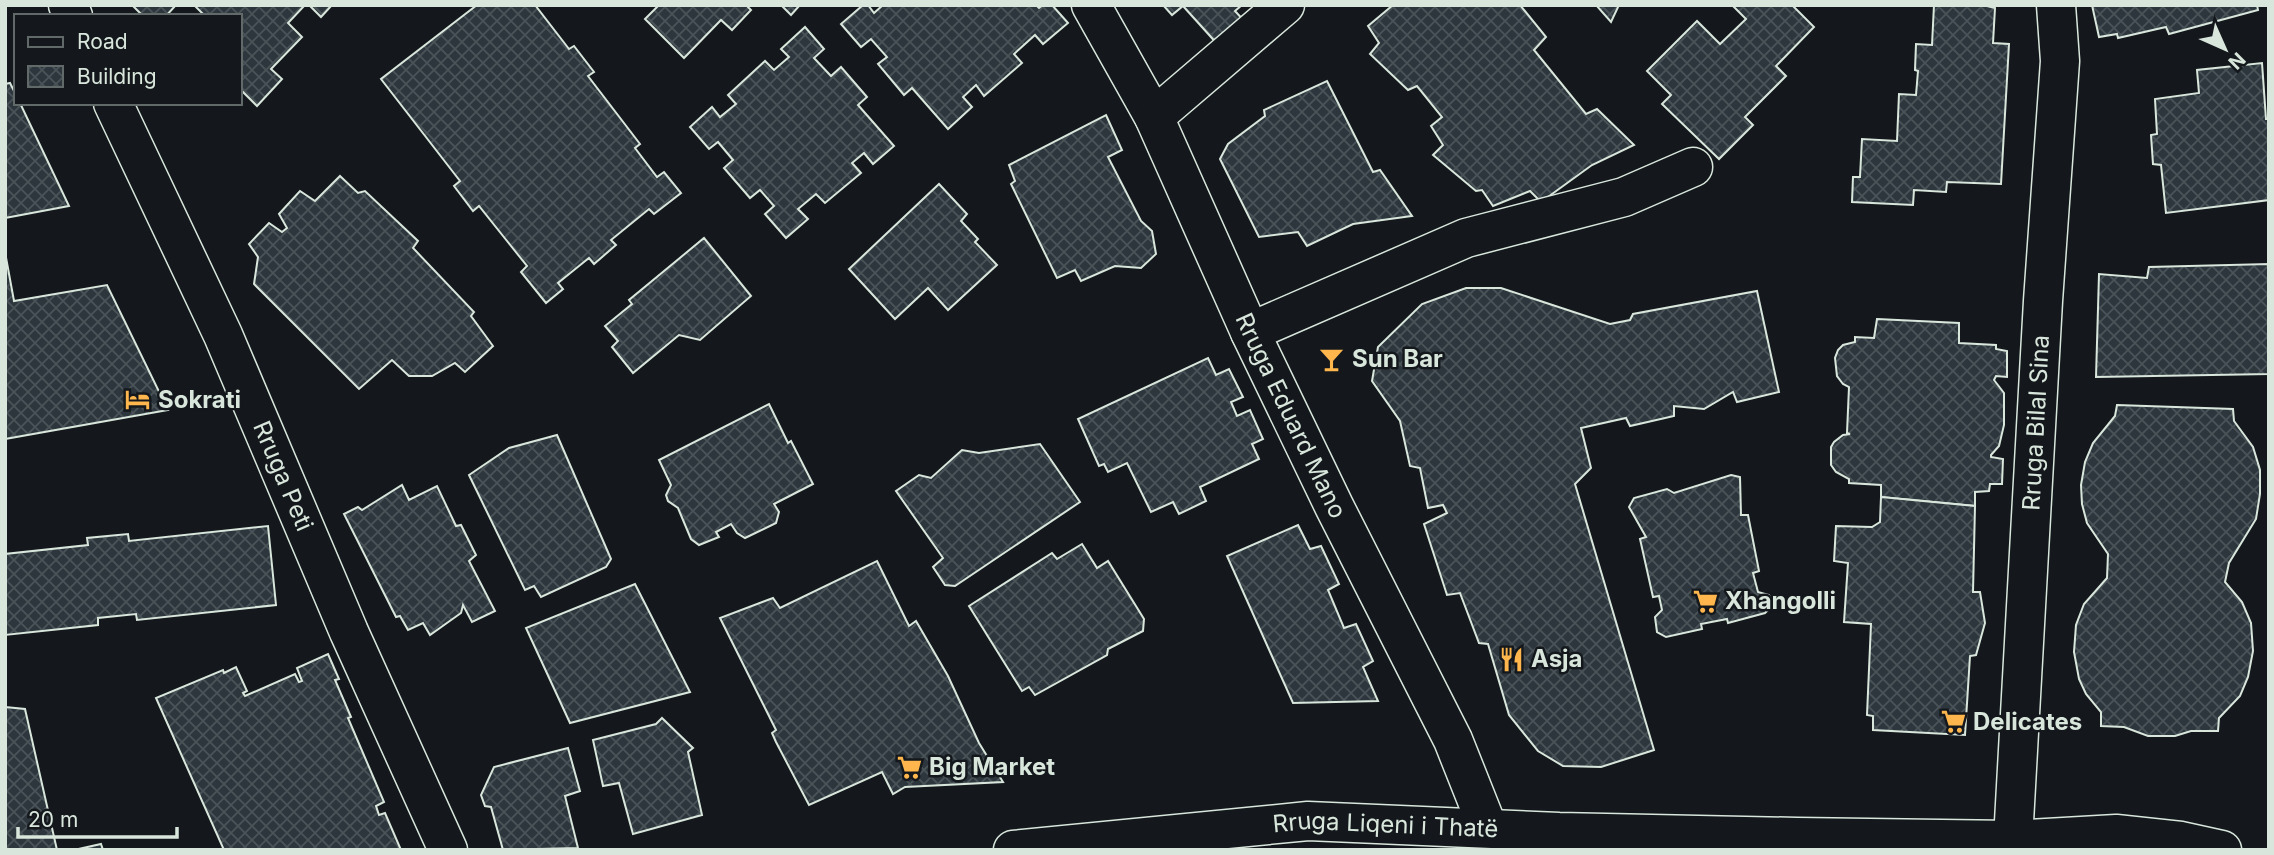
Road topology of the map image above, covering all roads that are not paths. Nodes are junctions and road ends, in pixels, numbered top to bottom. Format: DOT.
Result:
graph roads {
  1 [pos="1091,5"];
  2 [pos="1285,5"];
  3 [pos="2056,5"];
  4 [pos="114,105"];
  5 [pos="1154,117"];
  6 [pos="1693,167"];
  7 [pos="1250,332"];
  8 [pos="1488,828"];
  9 [pos="2013,840"];
  10 [pos="448,850"];
  11 [pos="1013,850"];
  12 [pos="2222,850"];
  1 -- 5 [label="street, Rruga Eduard Mano"];
  2 -- 5 [label="street"];
  3 -- 9 [label="street, Rruga Bilal Sina"];
  4 -- 10 [label="street, Rruga Peti"];
  5 -- 7 [label="street, Rruga Eduard Mano"];
  6 -- 7 [label="street"];
  7 -- 8 [label="street, Rruga Eduard Mano"];
  8 -- 9 [label="street, Rruga Liqeni i Thatë"];
  8 -- 11 [label="street, Rruga Liqeni i Thatë"];
  9 -- 12 [label="street, Rruga Liqeni i Thatë"];
}
